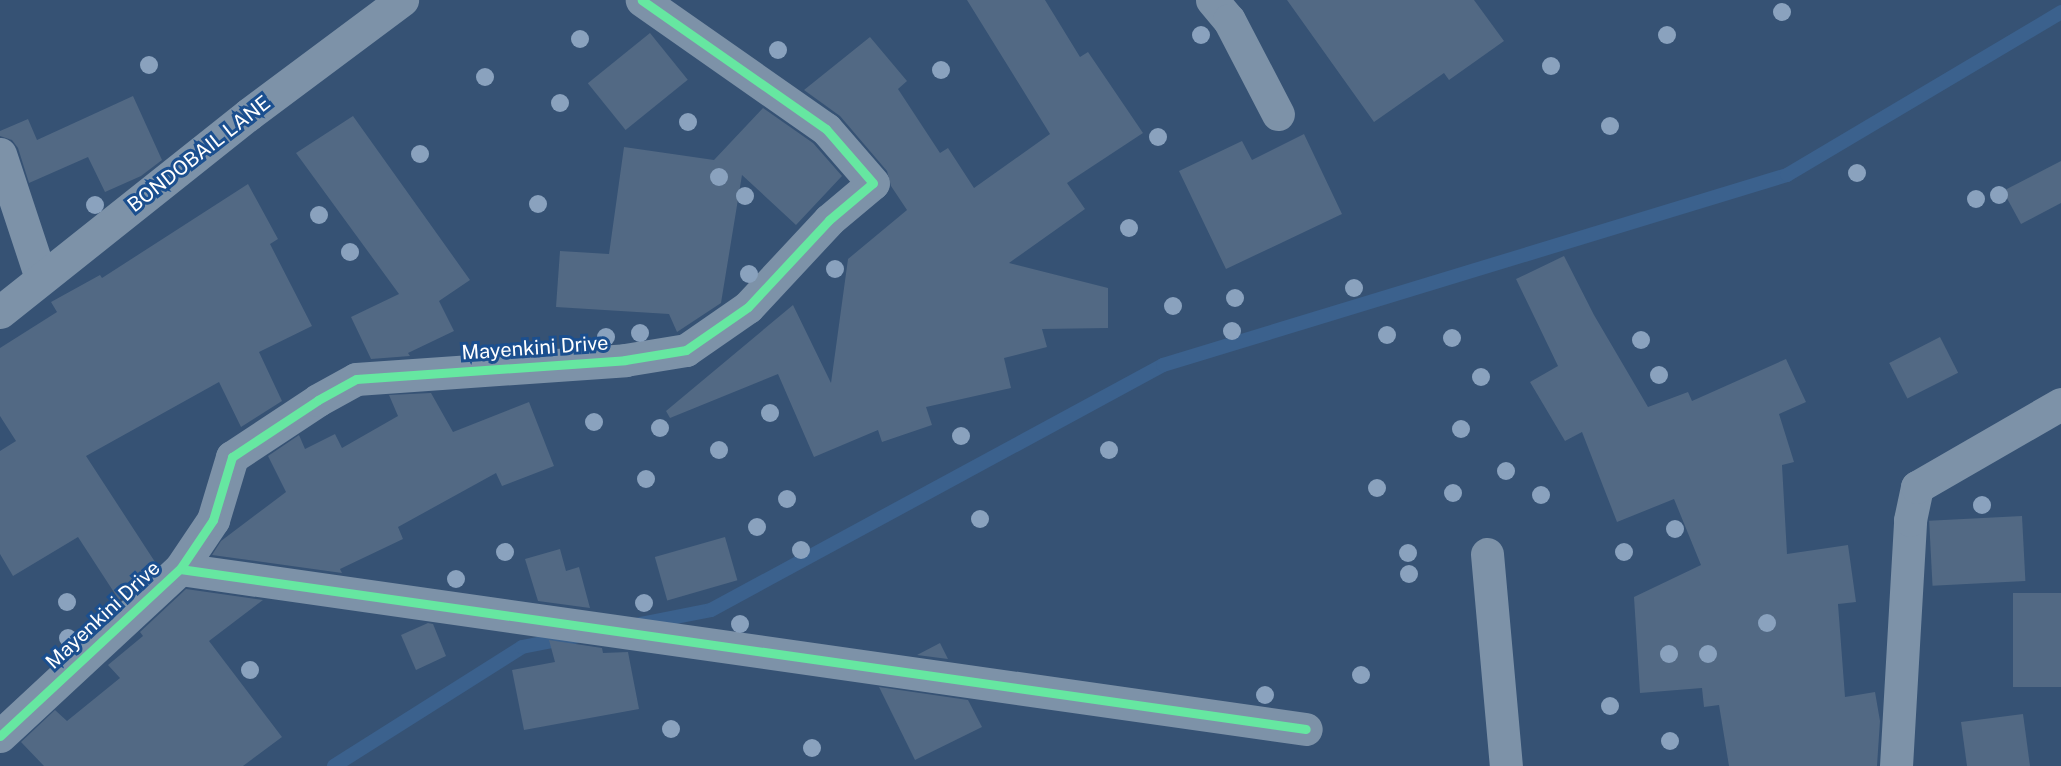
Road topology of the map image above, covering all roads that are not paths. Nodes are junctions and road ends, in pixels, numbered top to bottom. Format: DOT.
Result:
graph roads {
  1 [pos="402,0"];
  2 [pos="642,0"];
  3 [pos="1212,0"];
  4 [pos="1278,114"];
  5 [pos="0,154"];
  6 [pos="41,278"];
  7 [pos="0,312"];
  8 [pos="2061,404"];
  9 [pos="1487,554"];
  10 [pos="180,569"];
  11 [pos="1306,729"];
  12 [pos="0,736"];
  13 [pos="1506,766"];
  14 [pos="1896,766"];
  1 -- 6 [label="street, BONDOBAIL LANE"];
  2 -- 10 [label="street, Mayenkini Drive"];
  3 -- 4 [label="street"];
  5 -- 6 [label="street"];
  6 -- 7 [label="street, BONDOBAIL LANE"];
  8 -- 14 [label="street"];
  9 -- 13 [label="street"];
  10 -- 11 [label="street"];
  10 -- 12 [label="street, Mayenkini Drive"];
}
